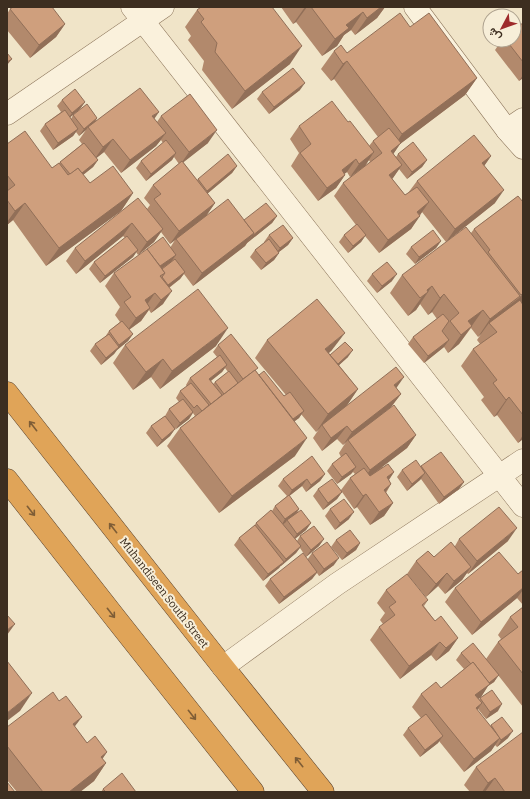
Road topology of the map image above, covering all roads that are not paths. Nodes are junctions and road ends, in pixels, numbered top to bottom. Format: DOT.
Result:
graph roads {
  1 [pos="163,7"];
  2 [pos="415,7"];
  3 [pos="137,14"];
  4 [pos="7,114"];
  5 [pos="515,124"];
  6 [pos="523,148"];
  7 [pos="7,393"];
  8 [pos="523,460"];
  9 [pos="500,476"];
  10 [pos="7,480"];
  11 [pos="523,506"];
  12 [pos="223,667"];
  13 [pos="253,792"];
  14 [pos="323,792"];
  1 -- 3 [label="street"];
  2 -- 5 [label="street"];
  3 -- 4 [label="street"];
  3 -- 9 [label="street"];
  5 -- 6 [label="street"];
  12 -- 7 [label="highway, Muhandiseen South Street, one-way"];
  8 -- 9 [label="street"];
  9 -- 11 [label="street"];
  9 -- 12 [label="street"];
  10 -- 13 [label="highway, one-way"];
  14 -- 12 [label="highway, Muhandiseen South Street, one-way"];
}
